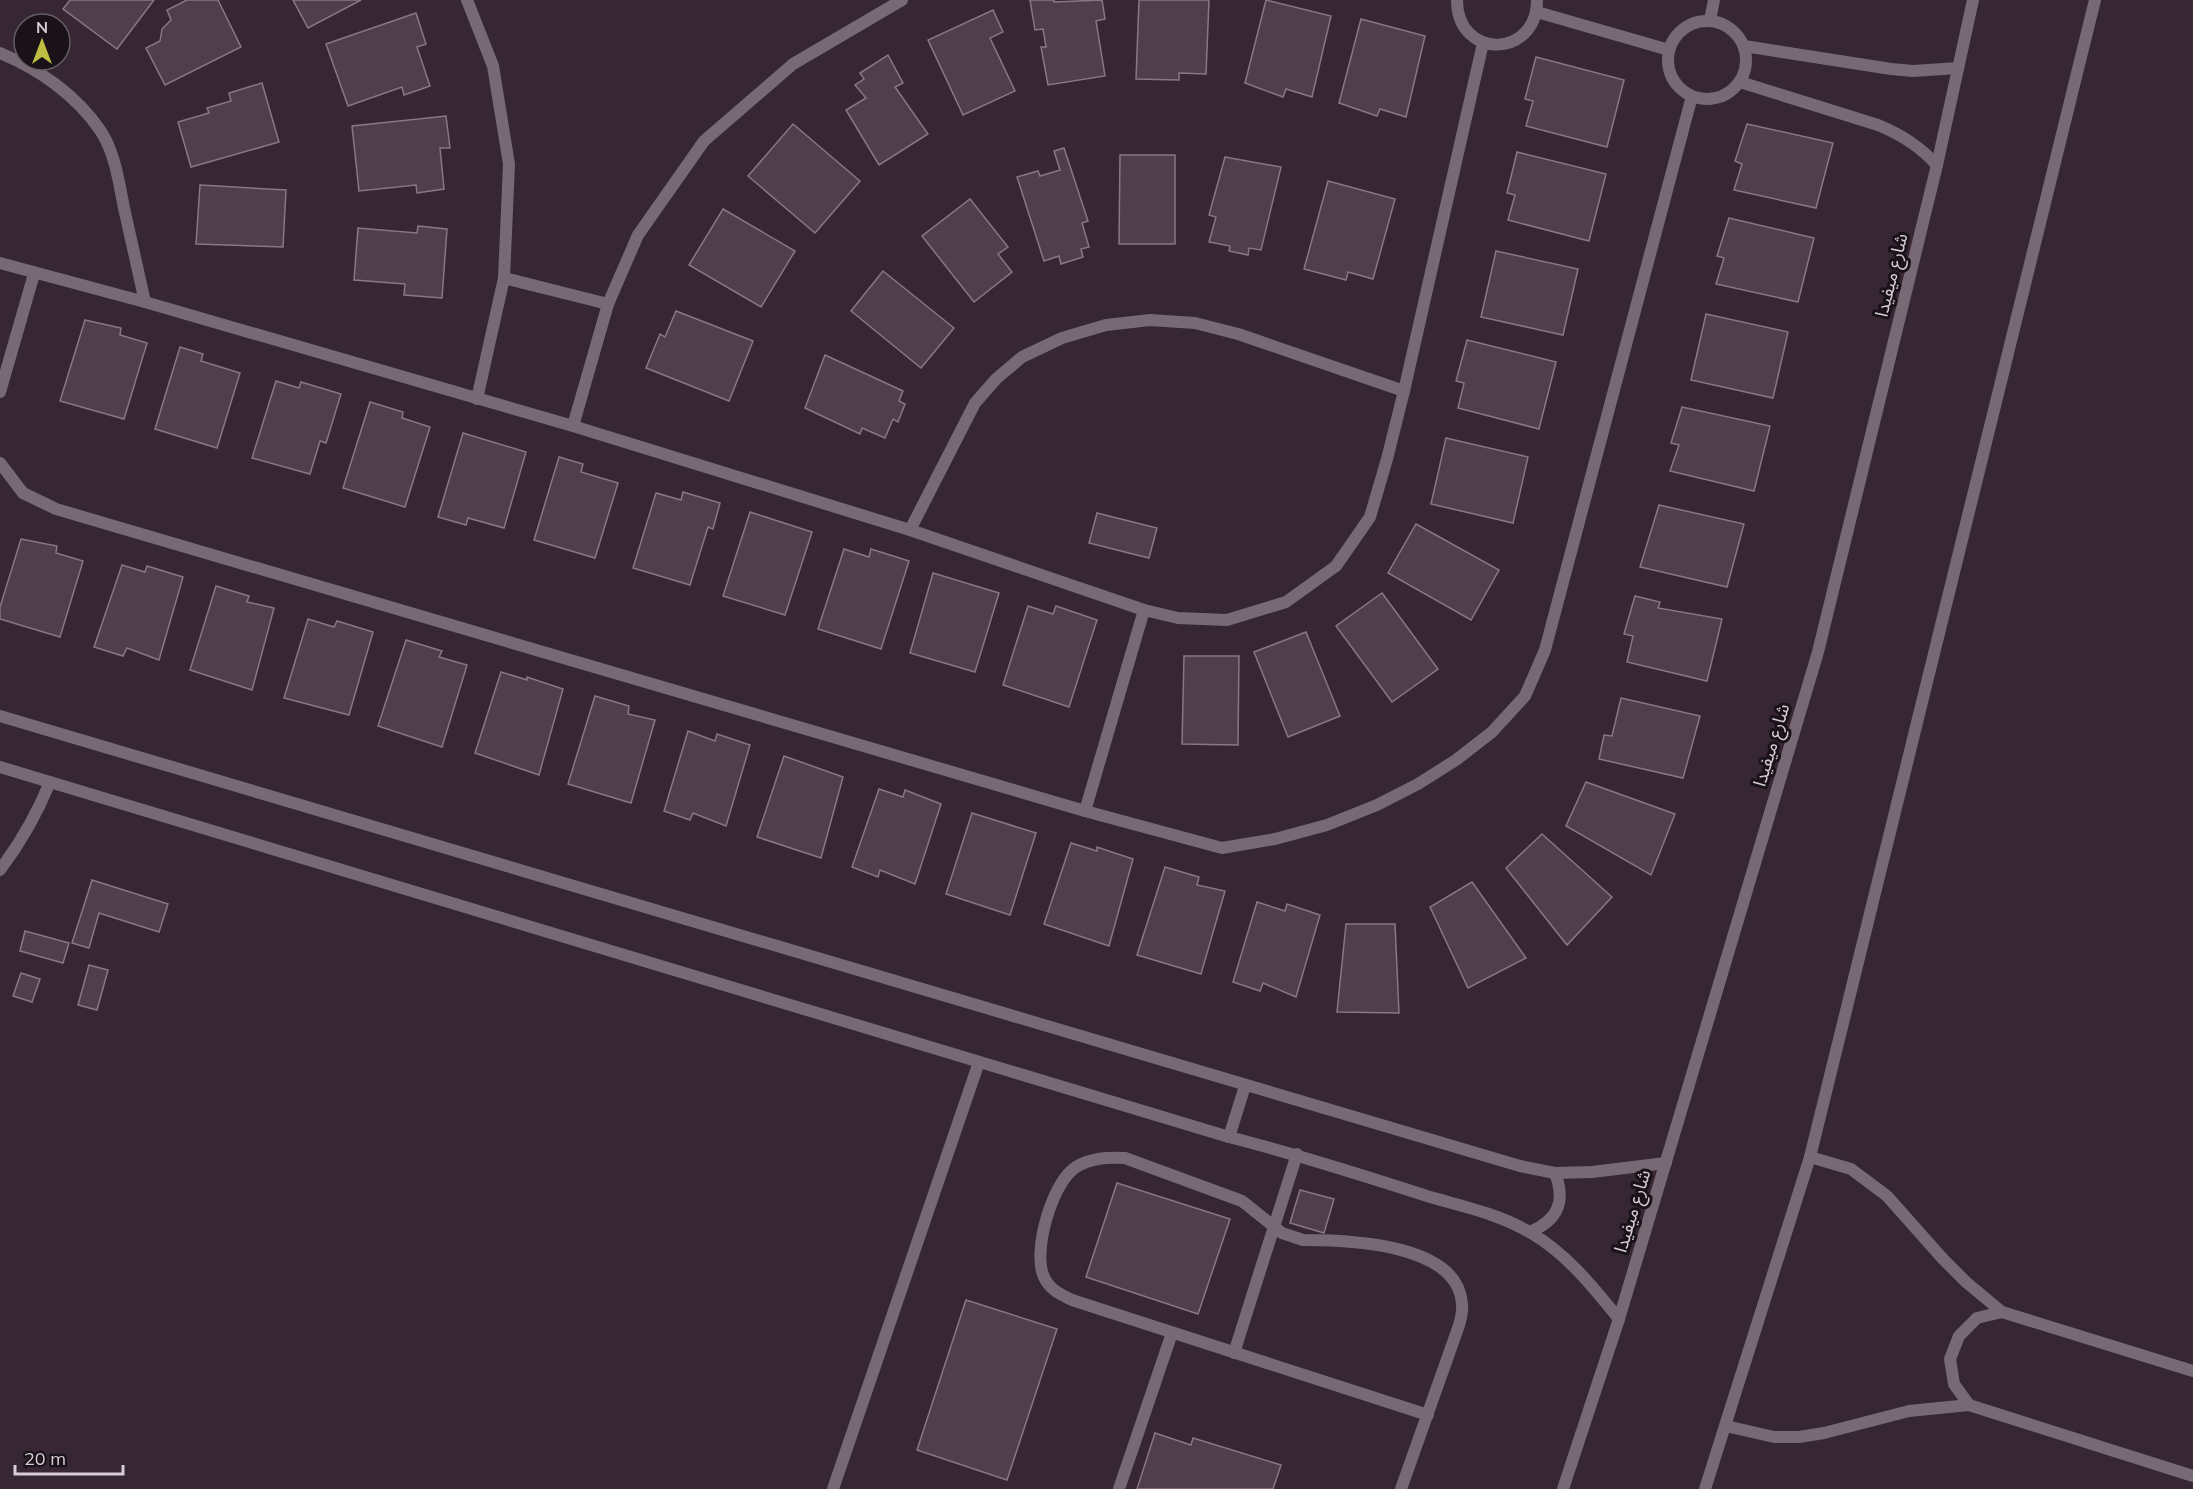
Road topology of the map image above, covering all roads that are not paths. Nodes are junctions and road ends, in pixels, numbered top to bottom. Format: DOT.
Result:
graph roads {
  1 [pos="467,0"];
  2 [pos="902,0"];
  3 [pos="1457,0"];
  4 [pos="1714,0"];
  5 [pos="1973,0"];
  6 [pos="2095,0"];
  7 [pos="1537,6"];
  8 [pos="1710,20"];
  9 [pos="1483,43"];
  10 [pos="1744,46"];
  11 [pos="1669,51"];
  12 [pos="0,53"];
  13 [pos="1958,68"];
  14 [pos="1740,82"];
  15 [pos="1692,96"];
  16 [pos="1937,165"];
  17 [pos="0,263"];
  18 [pos="34,274"];
  19 [pos="504,278"];
  20 [pos="145,302"];
  21 [pos="608,304"];
  22 [pos="1404,391"];
  23 [pos="0,392"];
  24 [pos="477,399"];
  25 [pos="573,426"];
  26 [pos="0,463"];
  27 [pos="910,530"];
  28 [pos="1144,610"];
  29 [pos="0,716"];
  30 [pos="0,767"];
  31 [pos="50,782"];
  32 [pos="1085,811"];
  33 [pos="0,870"];
  34 [pos="979,1062"];
  35 [pos="1245,1086"];
  36 [pos="1229,1137"];
  37 [pos="1297,1155"];
  38 [pos="1810,1157"];
  39 [pos="1665,1163"];
  40 [pos="1555,1173"];
  41 [pos="1274,1228"];
  42 [pos="1530,1232"];
  43 [pos="2002,1312"];
  44 [pos="1618,1319"];
  45 [pos="1172,1333"];
  46 [pos="1234,1353"];
  47 [pos="2193,1371"];
  48 [pos="1969,1405"];
  49 [pos="1428,1415"];
  50 [pos="1725,1426"];
  51 [pos="2193,1476"];
  52 [pos="833,1489"];
  53 [pos="1119,1489"];
  54 [pos="1401,1489"];
  55 [pos="1563,1489"];
  56 [pos="1705,1489"];
  1 -- 19 [label="street"];
  2 -- 21 [label="street"];
  3 -- 9 [label="street"];
  4 -- 8 [label="street"];
  5 -- 13 [label="street, شارع ميفيدا"];
  6 -- 38 [label="street"];
  7 -- 9 [label="street"];
  7 -- 11 [label="street"];
  8 -- 10 [label="street"];
  8 -- 11 [label="street"];
  9 -- 22 [label="street"];
  10 -- 13 [label="street"];
  10 -- 14 [label="street"];
  11 -- 15 [label="street"];
  12 -- 20 [label="street"];
  13 -- 16 [label="street, شارع ميفيدا"];
  14 -- 15 [label="street"];
  14 -- 16 [label="street"];
  15 -- 32 [label="street"];
  16 -- 39 [label="street, شارع ميفيدا"];
  17 -- 18 [label="street"];
  18 -- 20 [label="street"];
  18 -- 23 [label="street"];
  19 -- 21 [label="street"];
  19 -- 24 [label="street"];
  20 -- 24 [label="street"];
  21 -- 25 [label="street"];
  22 -- 27 [label="street"];
  22 -- 28 [label="street"];
  24 -- 25 [label="street"];
  25 -- 27 [label="street"];
  26 -- 32 [label="street"];
  27 -- 28 [label="street"];
  28 -- 32 [label="street"];
  29 -- 35 [label="street"];
  30 -- 31 [label="street"];
  31 -- 33 [label="street"];
  31 -- 34 [label="street"];
  34 -- 36 [label="street"];
  34 -- 52 [label="street"];
  35 -- 36 [label="street"];
  35 -- 40 [label="street"];
  36 -- 37 [label="street"];
  37 -- 41 [label="street"];
  37 -- 42 [label="street"];
  38 -- 43 [label="street"];
  38 -- 50 [label="street"];
  39 -- 40 [label="street"];
  39 -- 44 [label="street, شارع ميفيدا"];
  40 -- 42 [label="street"];
  41 -- 45 [label="street"];
  41 -- 46 [label="street"];
  41 -- 49 [label="street"];
  42 -- 44 [label="street"];
  43 -- 47 [label="street"];
  43 -- 48 [label="street"];
  44 -- 55 [label="street, شارع ميفيدا"];
  45 -- 46 [label="street"];
  45 -- 53 [label="street"];
  46 -- 49 [label="street"];
  48 -- 50 [label="street"];
  48 -- 51 [label="street"];
  49 -- 54 [label="street"];
  50 -- 56 [label="street"];
}
